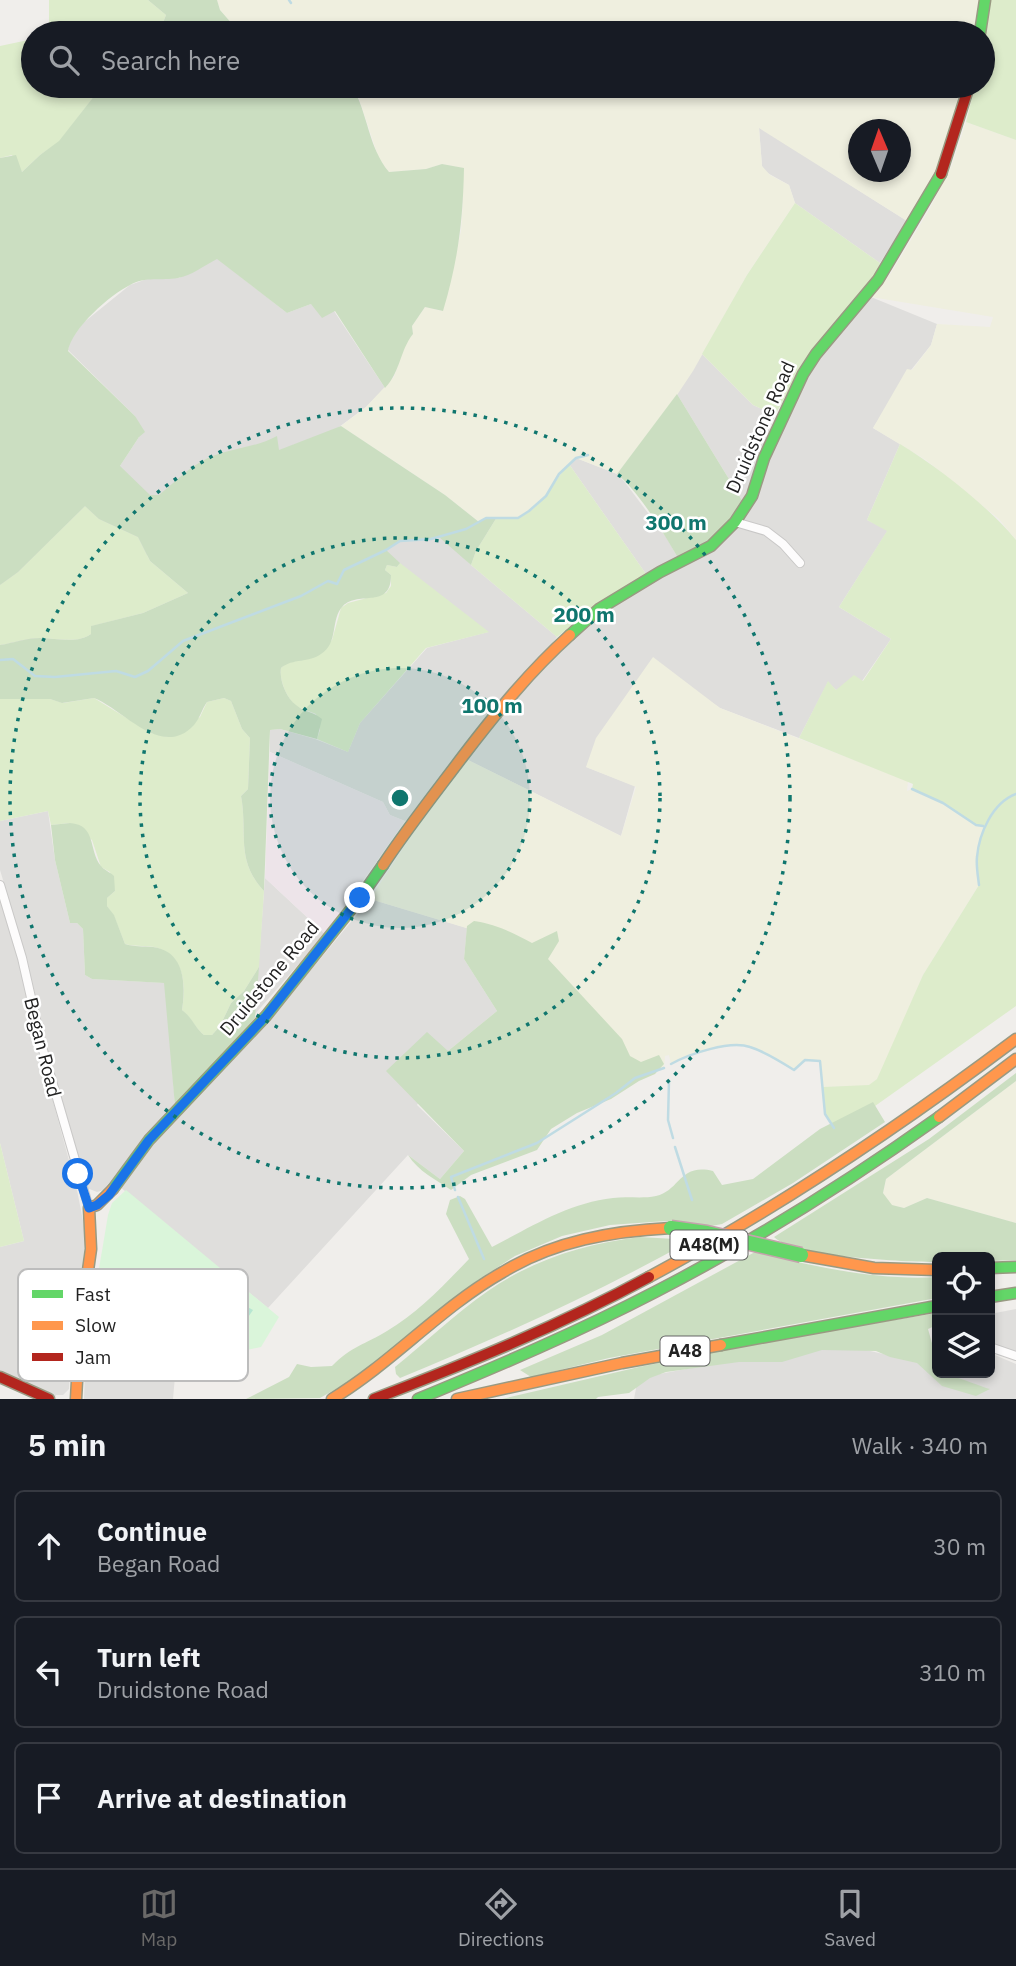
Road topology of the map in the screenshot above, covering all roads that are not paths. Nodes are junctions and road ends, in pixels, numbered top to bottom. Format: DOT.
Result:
graph roads {
  1 [pos="985,0"];
  2 [pos="982,21"];
  3 [pos="965,98"];
  4 [pos="735,522"];
  5 [pos="800,563"];
  6 [pos="0,886"];
  7 [pos="1016,1040"];
  8 [pos="1016,1059"];
  9 [pos="89,1208"];
  10 [pos="1016,1267"];
  11 [pos="995,1268"];
  12 [pos="89,1269"];
  13 [pos="932,1270"];
  14 [pos="1016,1293"];
  15 [pos="995,1296"];
  16 [pos="932,1307"];
  17 [pos="995,1349"];
  18 [pos="1016,1356"];
  19 [pos="0,1377"];
  20 [pos="77,1381"];
  21 [pos="49,1399"];
  22 [pos="76,1399"];
  23 [pos="332,1399"];
  24 [pos="374,1399"];
  25 [pos="418,1399"];
  26 [pos="457,1399"];
  1 -- 2 [label="main road"];
  3 -- 4 [label="main road, Druidstone Road"];
  4 -- 5 [label="street"];
  4 -- 9 [label="main road, Druidstone Road"];
  6 -- 9 [label="street, Began Road"];
  7 -- 24 [label="main road, A48(M)"];
  8 -- 25 [label="main road, A48(M)"];
  9 -- 12 [label="main road"];
  10 -- 11 [label="main road"];
  13 -- 23 [label="main road, bridge"];
  14 -- 15 [label="main road"];
  16 -- 26 [label="main road, A48"];
  17 -- 18 [label="street"];
  19 -- 21 [label="main road"];
  20 -- 22 [label="main road"];
}
